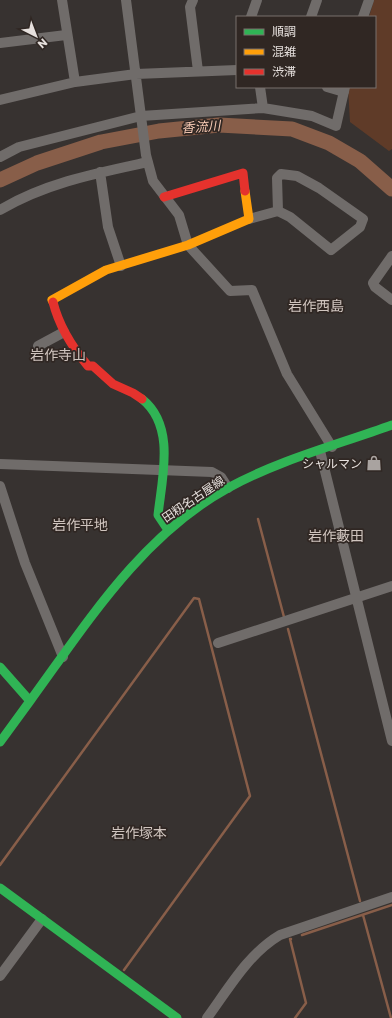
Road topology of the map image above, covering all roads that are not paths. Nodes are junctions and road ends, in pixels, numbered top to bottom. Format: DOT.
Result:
graph roads {
  1 [pos="62,0"];
  2 [pos="126,0"];
  3 [pos="192,0"];
  4 [pos="257,0"];
  5 [pos="317,0"];
  6 [pos="367,1"];
  7 [pos="251,16"];
  8 [pos="311,16"];
  9 [pos="363,16"];
  10 [pos="66,35"];
  11 [pos="0,43"];
  12 [pos="236,70"];
  13 [pos="198,72"];
  14 [pos="136,74"];
  15 [pos="75,82"];
  16 [pos="260,88"];
  17 [pos="344,89"];
  18 [pos="0,100"];
  19 [pos="263,108"];
  20 [pos="141,119"];
  21 [pos="0,157"];
  22 [pos="147,158"];
  23 [pos="100,172"];
  24 [pos="164,197"];
  25 [pos="0,210"];
  26 [pos="278,211"];
  27 [pos="249,219"];
  28 [pos="188,245"];
  29 [pos="392,256"];
  30 [pos="121,266"];
  31 [pos="392,300"];
  32 [pos="64,332"];
  33 [pos="38,346"];
  34 [pos="392,425"];
  35 [pos="332,447"];
  36 [pos="320,451"];
  37 [pos="0,464"];
  38 [pos="164,469"];
  39 [pos="0,486"];
  40 [pos="228,488"];
  41 [pos="168,530"];
  42 [pos="392,586"];
  43 [pos="357,597"];
  44 [pos="218,644"];
  45 [pos="63,657"];
  46 [pos="0,667"];
  47 [pos="30,701"];
  48 [pos="392,740"];
  49 [pos="0,742"];
  50 [pos="0,888"];
  51 [pos="392,897"];
  52 [pos="42,919"];
  53 [pos="0,976"];
  54 [pos="177,1018"];
  55 [pos="207,1018"];
  1 -- 10 [label="street"];
  2 -- 14 [label="street"];
  3 -- 13 [label="street"];
  4 -- 7 [label="street"];
  5 -- 8 [label="street"];
  6 -- 9 [label="street"];
  10 -- 11 [label="street"];
  10 -- 15 [label="street"];
  12 -- 13 [label="street"];
  13 -- 14 [label="street"];
  14 -- 15 [label="street"];
  14 -- 20 [label="street"];
  15 -- 18 [label="street"];
  16 -- 19 [label="street"];
  17 -- 19 [label="street"];
  19 -- 20 [label="street"];
  20 -- 21 [label="street"];
  20 -- 22 [label="street"];
  22 -- 23 [label="street"];
  22 -- 24 [label="street"];
  23 -- 25 [label="street"];
  23 -- 30 [label="street"];
  24 -- 27 [label="street"];
  24 -- 28 [label="street"];
  26 -- 26 [label="street"];
  26 -- 27 [label="street"];
  27 -- 28 [label="street"];
  28 -- 30 [label="street"];
  28 -- 35 [label="street"];
  29 -- 31 [label="street"];
  30 -- 32 [label="street"];
  32 -- 33 [label="street"];
  32 -- 38 [label="street"];
  34 -- 35 [label="street, 田籾名古屋線"];
  35 -- 36 [label="street, 田籾名古屋線"];
  36 -- 40 [label="street, 田籾名古屋線"];
  36 -- 43 [label="street"];
  37 -- 38 [label="street"];
  38 -- 40 [label="street"];
  38 -- 41 [label="street"];
  39 -- 45 [label="street"];
  40 -- 41 [label="street, 田籾名古屋線"];
  41 -- 45 [label="street, 田籾名古屋線"];
  42 -- 43 [label="street"];
  43 -- 44 [label="street"];
  43 -- 48 [label="street"];
  45 -- 47 [label="street, 田籾名古屋線"];
  46 -- 47 [label="street"];
  47 -- 49 [label="street, 田籾名古屋線"];
  50 -- 52 [label="street"];
  51 -- 55 [label="street"];
  52 -- 53 [label="street"];
  52 -- 54 [label="street"];
}
